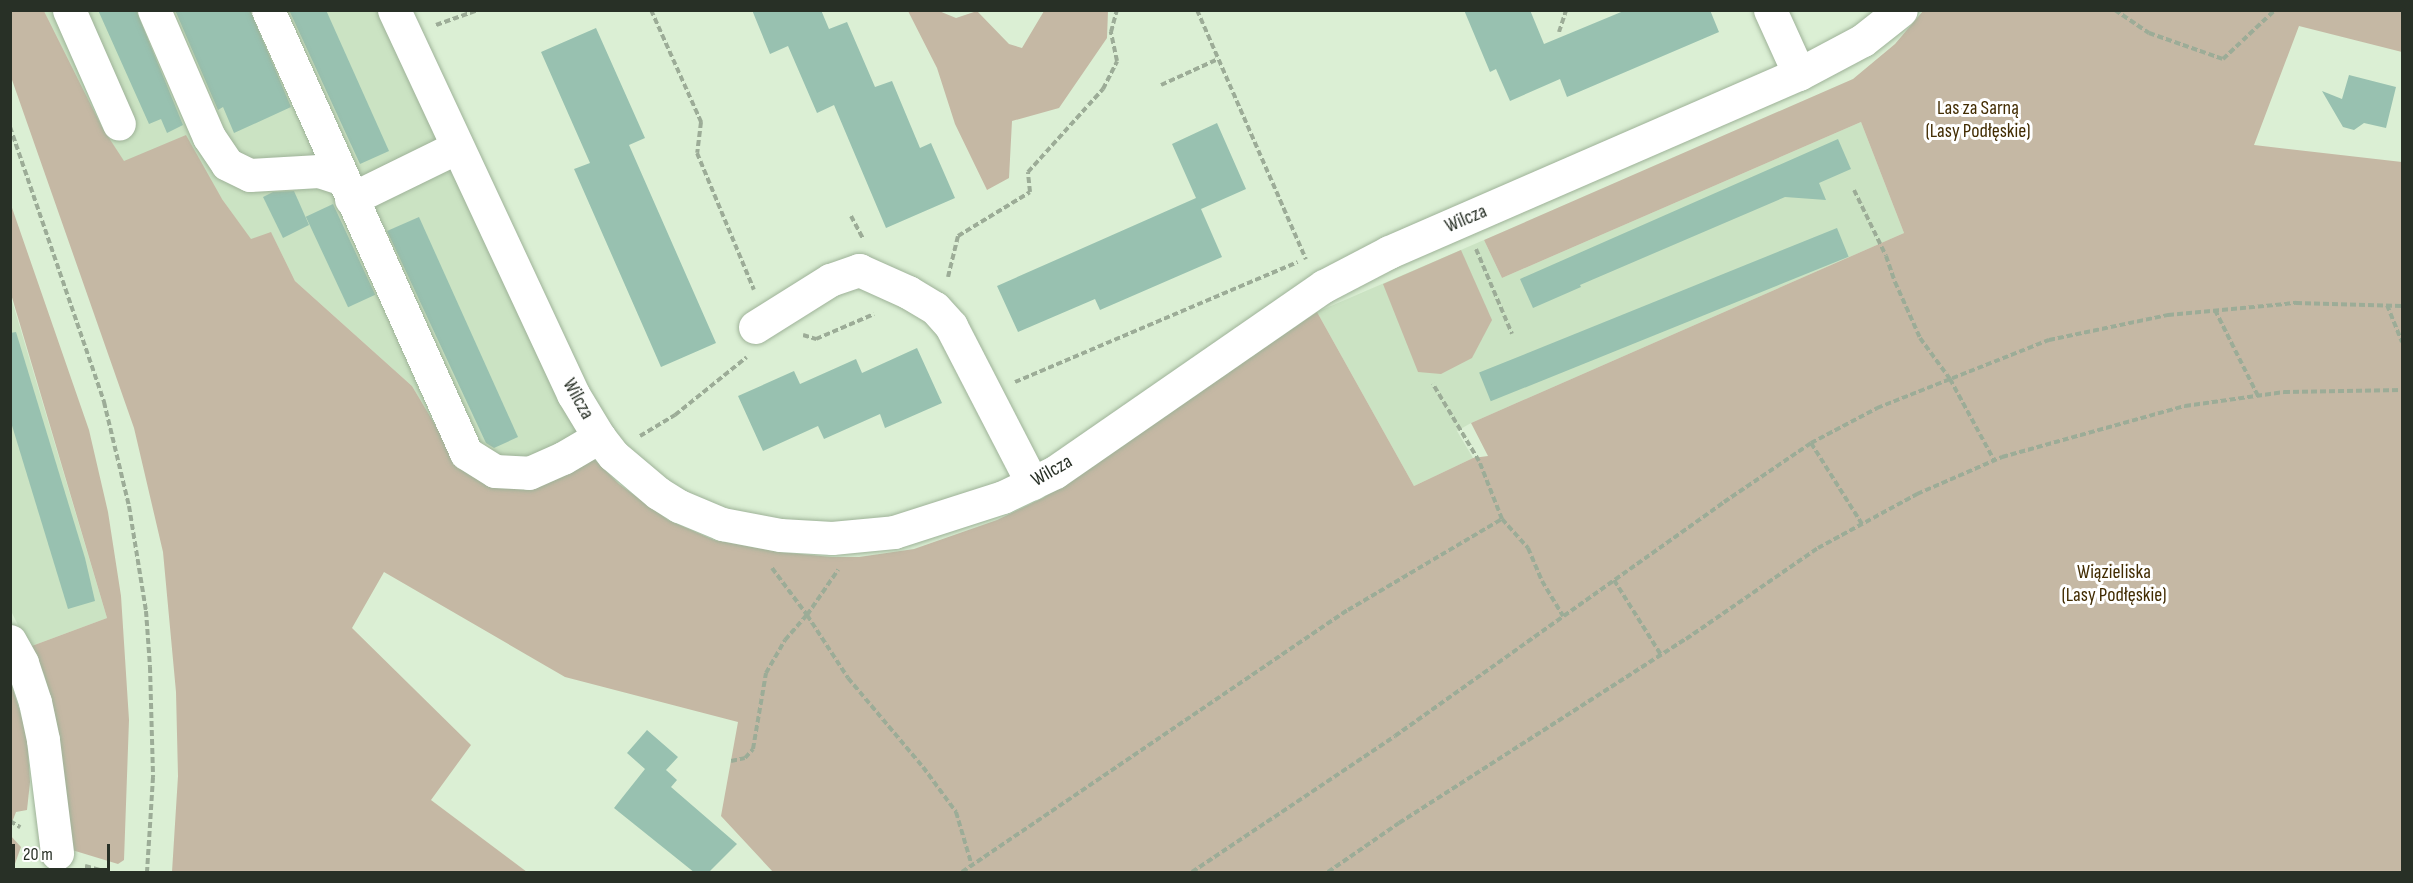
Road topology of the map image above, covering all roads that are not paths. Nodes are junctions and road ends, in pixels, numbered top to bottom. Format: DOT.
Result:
graph roads {
  1 [pos="69,10"];
  2 [pos="154,10"];
  3 [pos="268,10"];
  4 [pos="1770,10"];
  5 [pos="1901,10"];
  6 [pos="400,24"];
  7 [pos="1799,74"];
  8 [pos="119,123"];
  9 [pos="457,147"];
  10 [pos="347,189"];
  11 [pos="755,327"];
  12 [pos="599,436"];
  13 [pos="1032,483"];
  14 [pos="10,641"];
  15 [pos="68,859"];
  1 -- 8 [label="street"];
  2 -- 10 [label="street"];
  3 -- 10 [label="street"];
  4 -- 7 [label="street"];
  5 -- 7 [label="street, Wilcza"];
  6 -- 9 [label="street, Wilcza"];
  7 -- 13 [label="street, Wilcza"];
  9 -- 10 [label="street"];
  9 -- 12 [label="street, Wilcza"];
  10 -- 12 [label="street"];
  11 -- 13 [label="street"];
  12 -- 13 [label="street, Wilcza"];
  14 -- 15 [label="street"];
}
